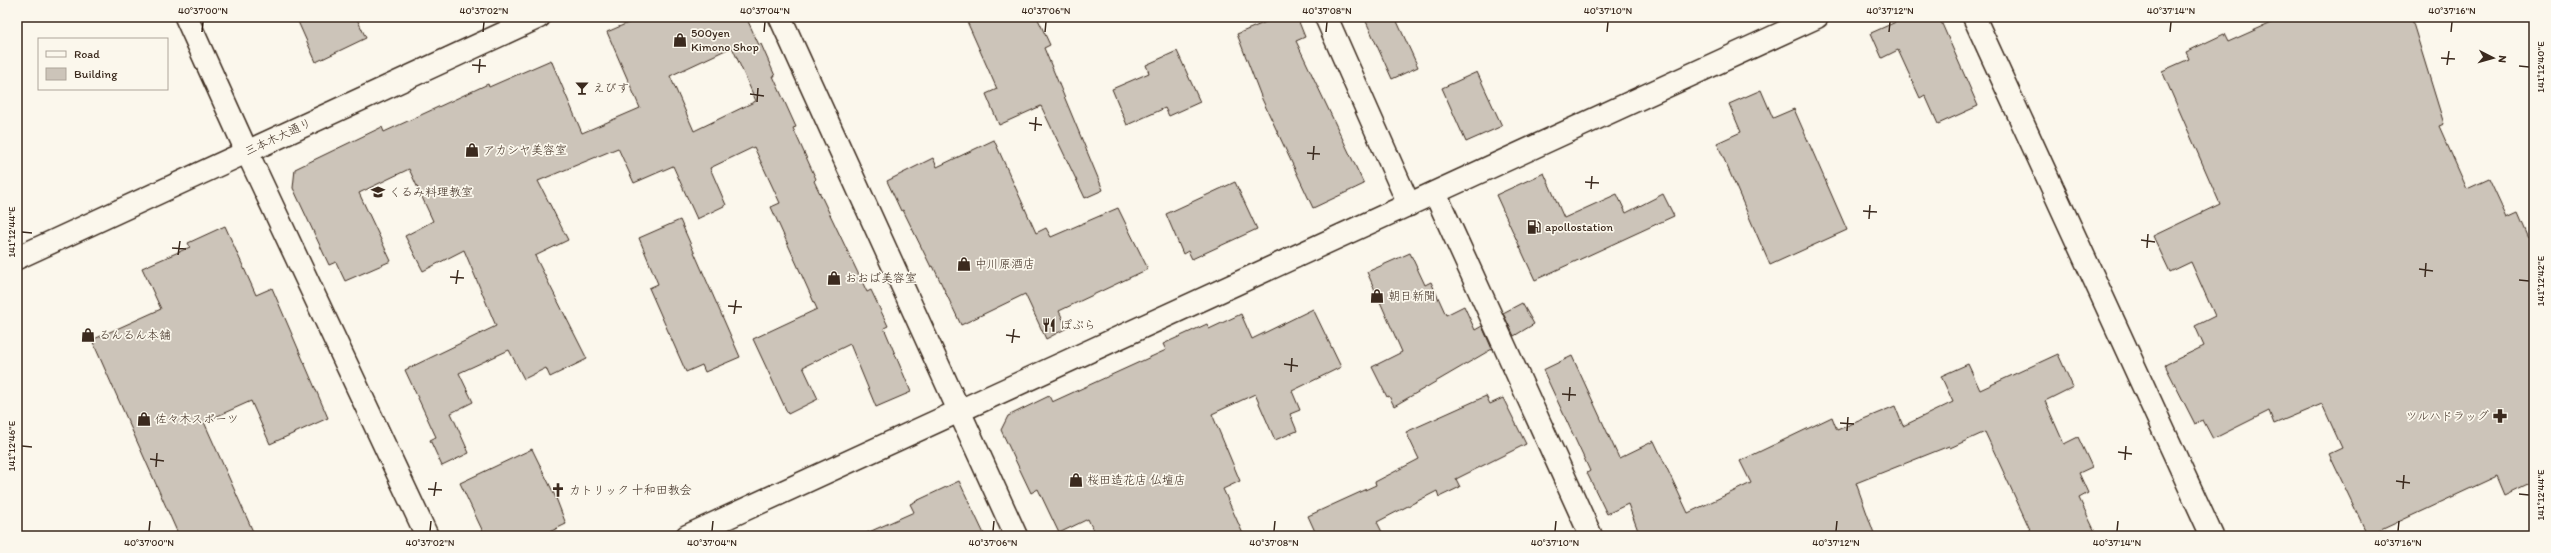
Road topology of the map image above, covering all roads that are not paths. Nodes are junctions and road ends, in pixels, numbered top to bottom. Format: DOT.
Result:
graph roads {
  1 [pos="186,17"];
  2 [pos="539,17"];
  3 [pos="780,17"];
  4 [pos="1326,17"];
  5 [pos="1817,17"];
  6 [pos="1974,17"];
  7 [pos="246,152"];
  8 [pos="1435,193"];
  9 [pos="1409,205"];
  10 [pos="17,258"];
  11 [pos="960,412"];
  12 [pos="427,536"];
  13 [pos="687,536"];
  14 [pos="1016,536"];
  15 [pos="1592,536"];
  16 [pos="2212,536"];
  1 -- 7 [label="main road"];
  2 -- 7 [label="main road, 三本木大通り"];
  3 -- 11 [label="main road"];
  4 -- 9 [label="main road"];
  5 -- 8 [label="main road"];
  6 -- 16 [label="main road"];
  7 -- 10 [label="main road, 三本木大通り"];
  7 -- 12 [label="main road"];
  8 -- 9 [label="main road"];
  8 -- 15 [label="main road"];
  9 -- 11 [label="main road"];
  11 -- 13 [label="main road"];
  11 -- 14 [label="main road"];
}
